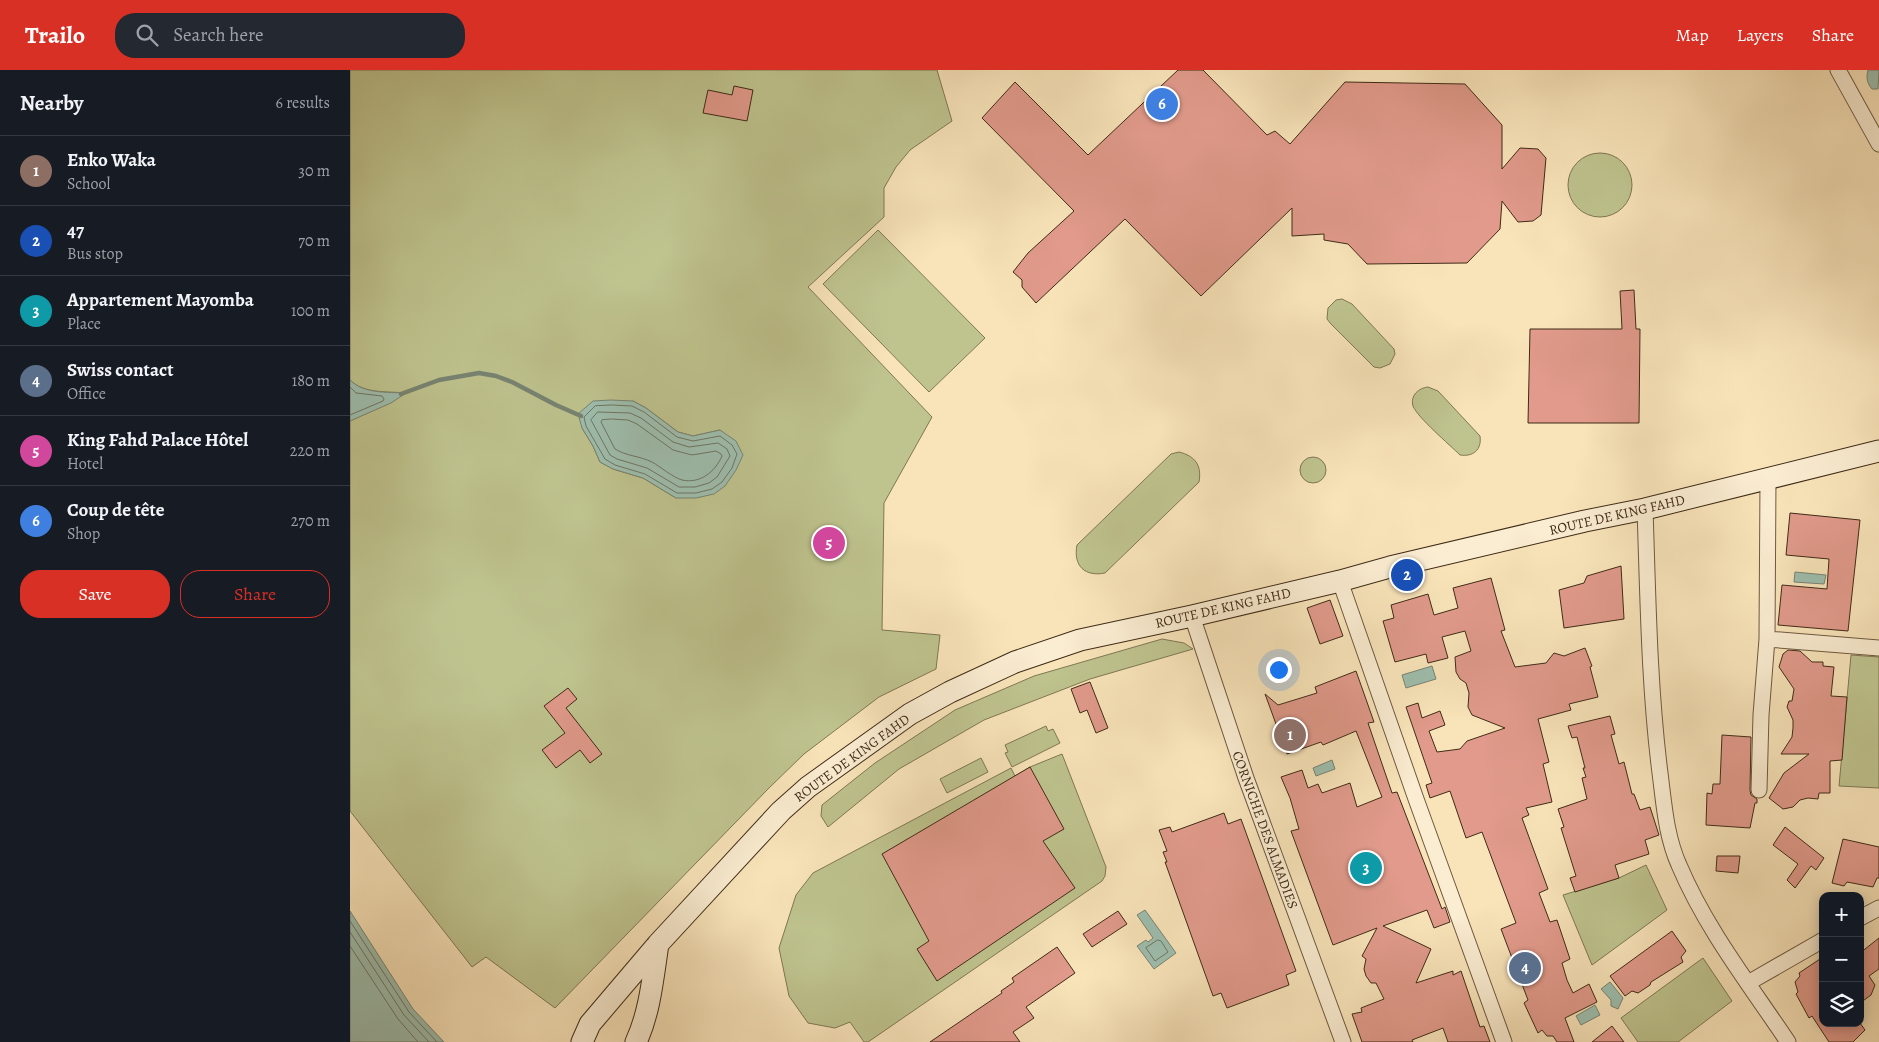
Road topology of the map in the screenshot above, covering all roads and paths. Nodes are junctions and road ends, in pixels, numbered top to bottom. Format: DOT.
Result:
graph roads {
  1 [pos="1838,70"];
  2 [pos="1879,144"];
  3 [pos="1879,452"];
  4 [pos="1768,479"];
  5 [pos="1645,509"];
  6 [pos="1340,582"];
  7 [pos="1192,616"];
  8 [pos="1767,639"];
  9 [pos="1879,648"];
  10 [pos="1759,790"];
  11 [pos="1879,908"];
  12 [pos="1864,916"];
  13 [pos="1819,942"];
  14 [pos="658,944"];
  15 [pos="1748,983"];
  16 [pos="582,1042"];
  17 [pos="636,1042"];
  18 [pos="1343,1042"];
  19 [pos="1504,1042"];
  20 [pos="1788,1042"];
  1 -- 2 [label="street"];
  3 -- 4 [label="street, ROUTE DE KING FAHD"];
  4 -- 5 [label="street, ROUTE DE KING FAHD"];
  4 -- 8 [label="street"];
  5 -- 6 [label="street, ROUTE DE KING FAHD"];
  5 -- 15 [label="street"];
  6 -- 7 [label="street, ROUTE DE KING FAHD"];
  6 -- 19 [label="street"];
  7 -- 14 [label="street, ROUTE DE KING FAHD"];
  7 -- 18 [label="street, CORNICHE DES ALMADIES"];
  8 -- 9 [label="street"];
  8 -- 10 [label="street"];
  11 -- 12 [label="street"];
  13 -- 15 [label="street"];
  14 -- 16 [label="street, ROUTE DE KING FAHD"];
  14 -- 17 [label="street"];
  15 -- 20 [label="street"];
}
